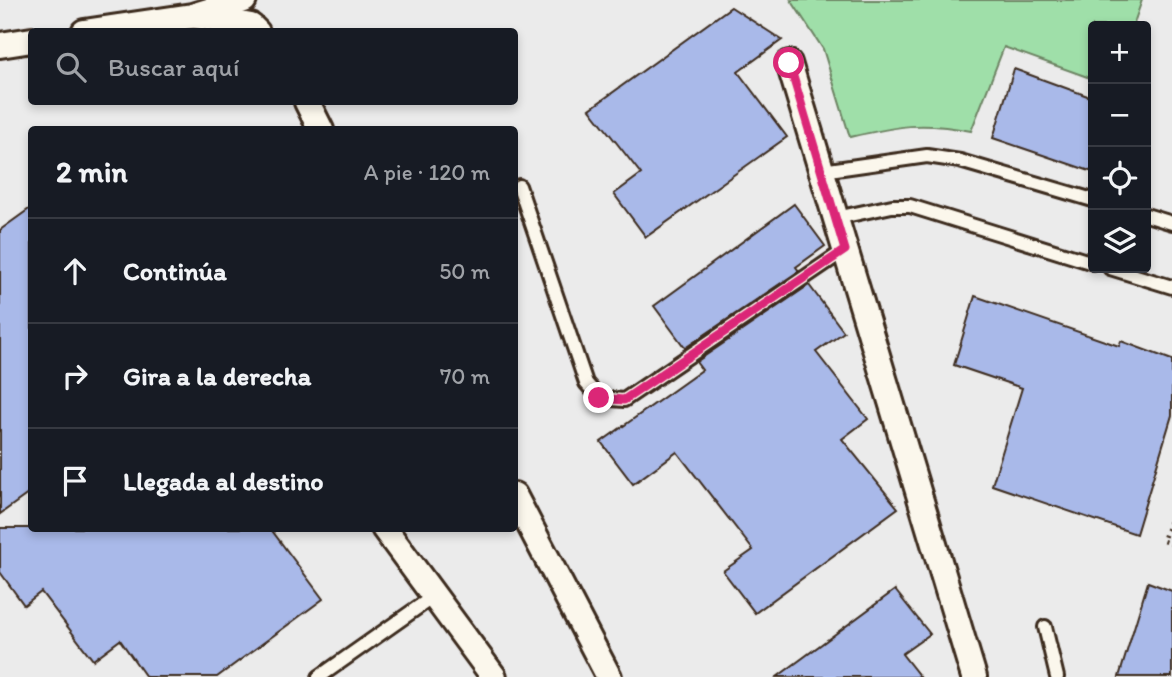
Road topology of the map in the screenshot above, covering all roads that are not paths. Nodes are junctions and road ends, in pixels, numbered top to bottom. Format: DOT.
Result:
graph roads {
  1 [pos="244,0"];
  2 [pos="192,16"];
  3 [pos="111,28"];
  4 [pos="253,28"];
  5 [pos="28,41"];
  6 [pos="0,46"];
  7 [pos="789,63"];
  8 [pos="308,105"];
  9 [pos="319,126"];
  10 [pos="822,171"];
  11 [pos="519,186"];
  12 [pos="1088,199"];
  13 [pos="1151,217"];
  14 [pos="836,218"];
  15 [pos="1172,223"];
  16 [pos="845,250"];
  17 [pos="1088,261"];
  18 [pos="1126,273"];
  19 [pos="1172,287"];
  20 [pos="518,503"];
  21 [pos="387,532"];
  22 [pos="434,596"];
  23 [pos="1045,627"];
  24 [pos="319,677"];
  25 [pos="494,677"];
  26 [pos="608,677"];
  27 [pos="974,677"];
  28 [pos="1057,677"];
  1 -- 2 [label="street"];
  2 -- 3 [label="street"];
  2 -- 4 [label="street"];
  5 -- 6 [label="street"];
  7 -- 10 [label="street"];
  8 -- 9 [label="street"];
  10 -- 12 [label="lane"];
  10 -- 14 [label="street"];
  11 -- 16 [label="lane"];
  13 -- 15 [label="lane"];
  14 -- 16 [label="street"];
  14 -- 17 [label="lane"];
  16 -- 27 [label="street"];
  18 -- 19 [label="lane"];
  20 -- 26 [label="street"];
  21 -- 22 [label="street"];
  22 -- 24 [label="lane"];
  22 -- 25 [label="street"];
  23 -- 28 [label="lane"];
}
